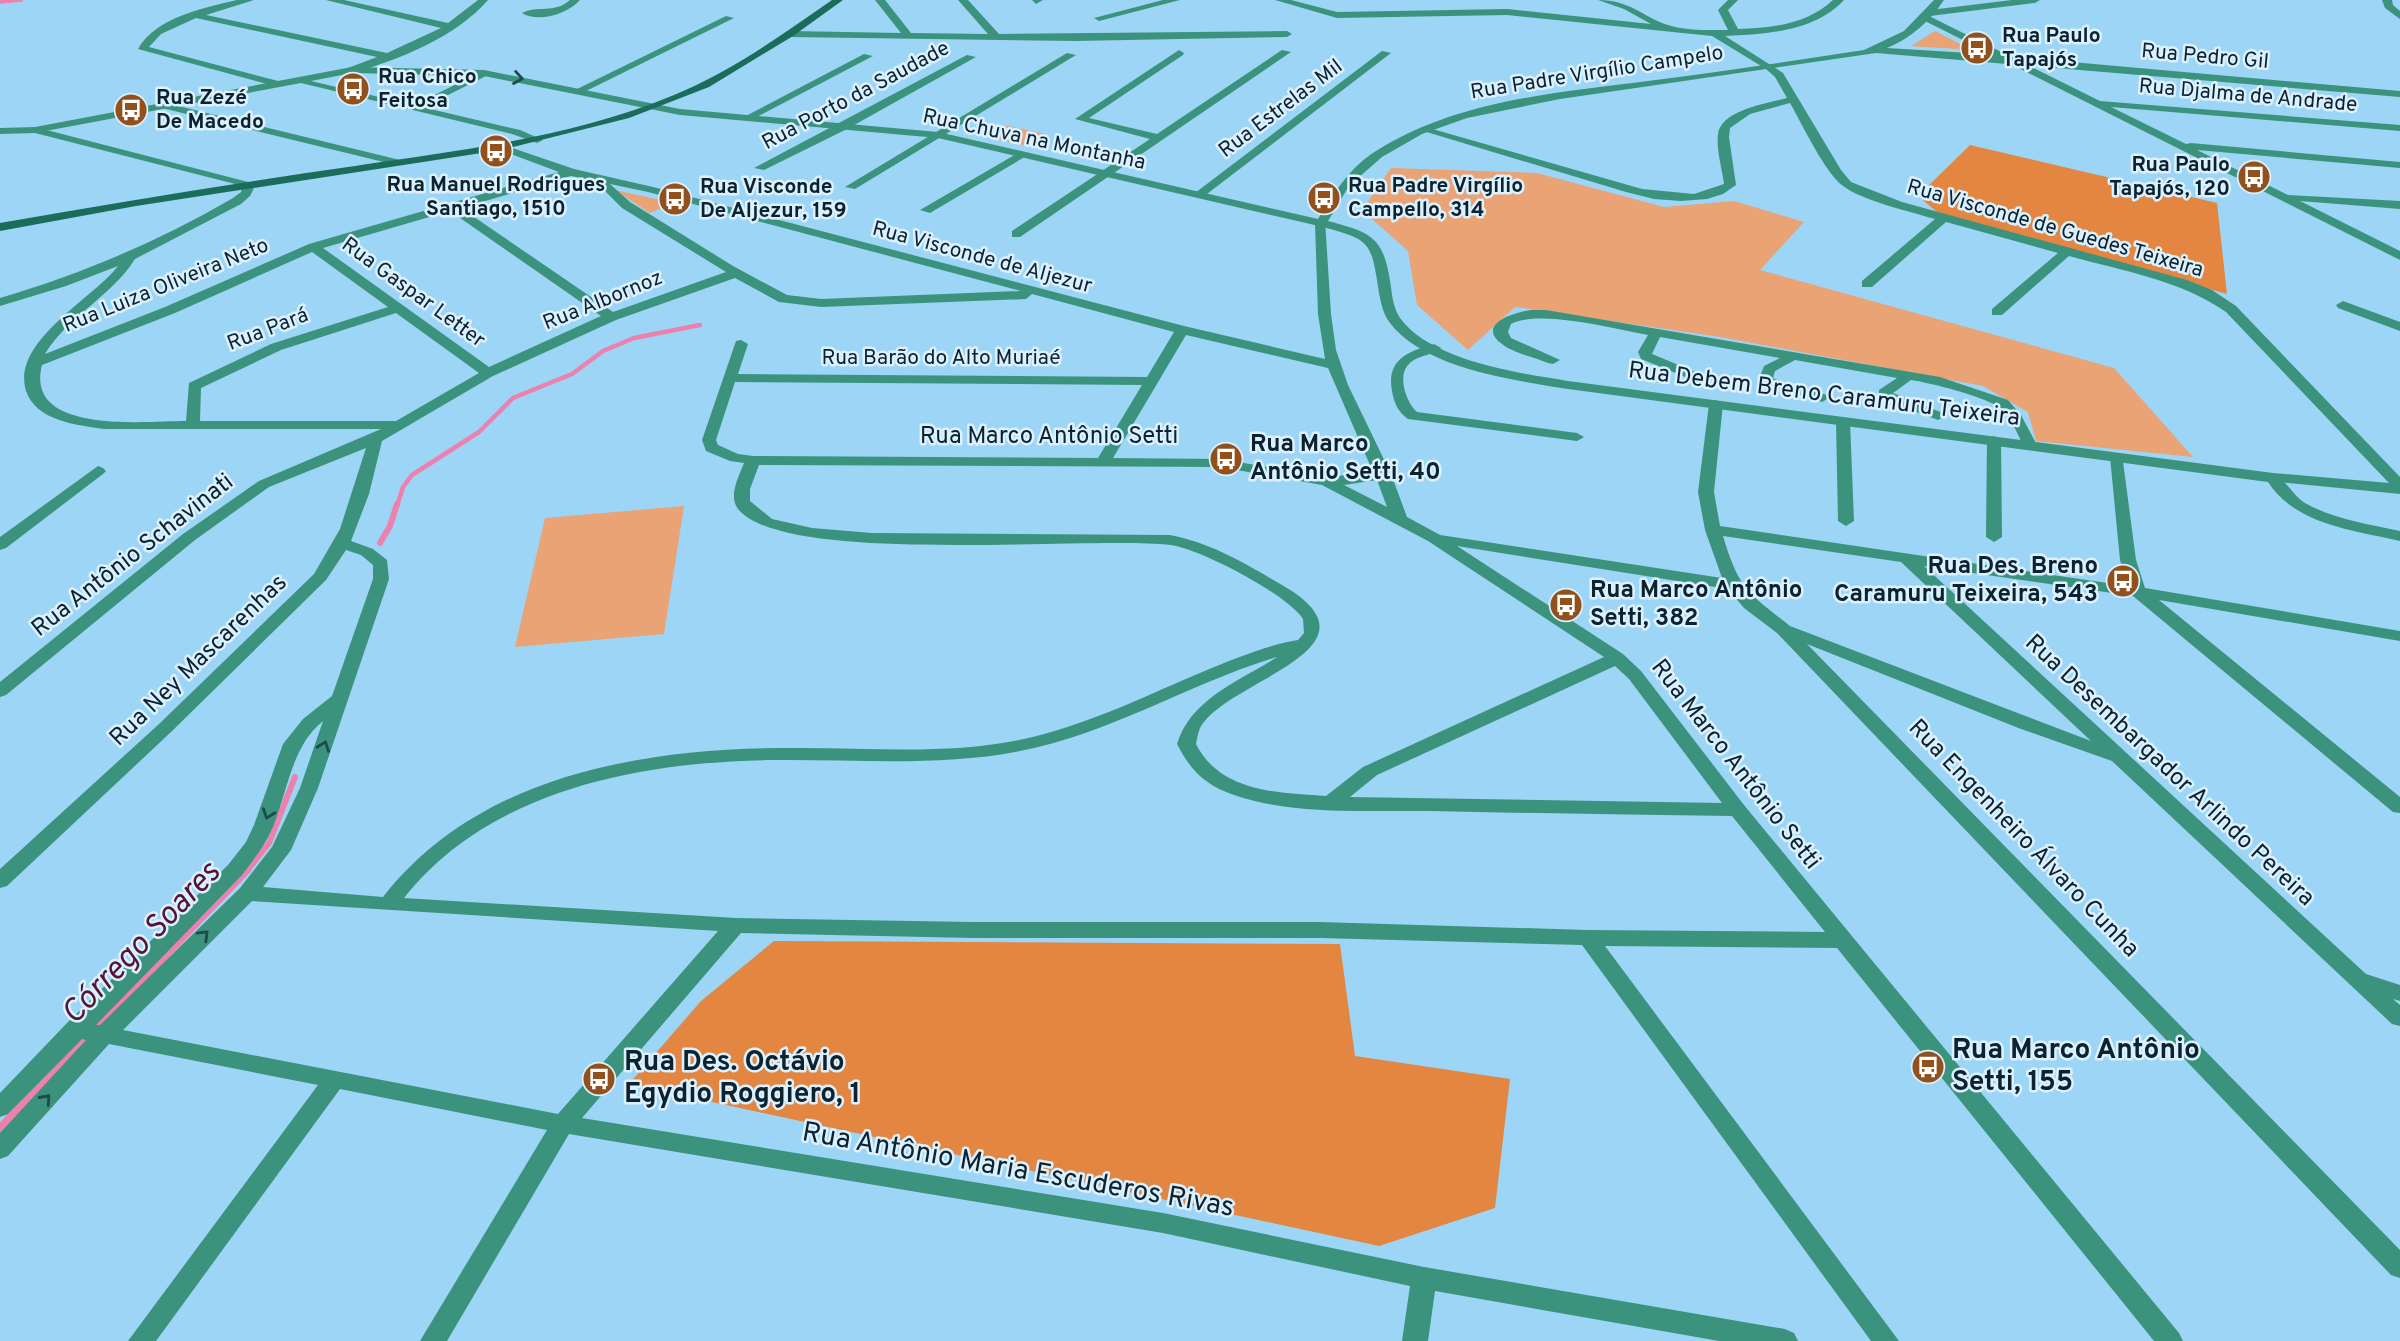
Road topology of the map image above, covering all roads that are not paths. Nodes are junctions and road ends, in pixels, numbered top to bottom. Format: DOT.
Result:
graph roads {
  1 [pos="249,0"];
  2 [pos="331,0"];
  3 [pos="484,0"];
  4 [pos="575,0"];
  5 [pos="838,0"];
  6 [pos="880,0"];
  7 [pos="963,0"];
  8 [pos="1175,0"];
  9 [pos="1280,0"];
  10 [pos="1326,0"];
  11 [pos="1603,0"];
  12 [pos="1637,0"];
  13 [pos="1733,0"];
  14 [pos="1839,0"];
  15 [pos="1939,0"];
  16 [pos="1957,0"];
  17 [pos="2035,0"];
  18 [pos="2387,0"];
  19 [pos="1984,6"];
  20 [pos="1300,7"];
  21 [pos="1627,7"];
  22 [pos="527,13"];
  23 [pos="198,16"];
  24 [pos="1928,16"];
  25 [pos="2400,16"];
  26 [pos="729,18"];
  27 [pos="1099,18"];
  28 [pos="451,26"];
  29 [pos="1668,29"];
  30 [pos="1714,33"];
  31 [pos="1735,33"];
  32 [pos="790,34"];
  33 [pos="907,34"];
  34 [pos="1287,34"];
  35 [pos="995,36"];
  36 [pos="1872,51"];
  37 [pos="1286,52"];
  38 [pos="1179,53"];
  39 [pos="1386,54"];
  40 [pos="1071,55"];
  41 [pos="386,56"];
  42 [pos="868,56"];
  43 [pos="971,57"];
  44 [pos="2007,59"];
  45 [pos="1770,67"];
  46 [pos="352,70"];
  47 [pos="484,73"];
  48 [pos="298,81"];
  49 [pos="278,84"];
  50 [pos="578,91"];
  51 [pos="2400,94"];
  52 [pos="1794,99"];
  53 [pos="2092,102"];
  54 [pos="162,105"];
  55 [pos="414,107"];
  56 [pos="652,107"];
  57 [pos="747,118"];
  58 [pos="843,127"];
  59 [pos="2400,128"];
  60 [pos="35,130"];
  61 [pos="1425,130"];
  62 [pos="0,131"];
  63 [pos="938,135"];
  64 [pos="1160,138"];
  65 [pos="537,140"];
  66 [pos="2178,144"];
  67 [pos="501,147"];
  68 [pos="1022,155"];
  69 [pos="396,162"];
  70 [pos="2400,165"];
  71 [pos="760,168"];
  72 [pos="571,172"];
  73 [pos="1104,174"];
  74 [pos="598,177"];
  75 [pos="250,184"];
  76 [pos="851,187"];
  77 [pos="1199,195"];
  78 [pos="2281,196"];
  79 [pos="2400,205"];
  80 [pos="452,207"];
  81 [pos="926,210"];
  82 [pos="1943,218"];
  83 [pos="1321,223"];
  84 [pos="0,227"];
  85 [pos="1016,234"];
  86 [pos="313,247"];
  87 [pos="2066,252"];
  88 [pos="2396,252"];
  89 [pos="129,258"];
  90 [pos="736,273"];
  91 [pos="1867,284"];
  92 [pos="1044,295"];
  93 [pos="0,302"];
  94 [pos="2343,305"];
  95 [pos="397,308"];
  96 [pos="1997,312"];
  97 [pos="611,317"];
  98 [pos="2400,327"];
  99 [pos="1182,330"];
  100 [pos="1656,331"];
  101 [pos="741,344"];
  102 [pos="1434,348"];
  103 [pos="1759,350"];
  104 [pos="1793,356"];
  105 [pos="1553,360"];
  106 [pos="35,363"];
  107 [pos="1333,365"];
  108 [pos="1769,369"];
  109 [pos="488,373"];
  110 [pos="1908,376"];
  111 [pos="730,378"];
  112 [pos="1700,379"];
  113 [pos="1152,380"];
  114 [pos="1822,398"];
  115 [pos="1716,404"];
  116 [pos="1938,416"];
  117 [pos="1843,421"];
  118 [pos="193,425"];
  119 [pos="399,425"];
  120 [pos="1577,437"];
  121 [pos="375,439"];
  122 [pos="1994,440"];
  123 [pos="2030,444"];
  124 [pos="2117,457"];
  125 [pos="753,460"];
  126 [pos="1104,461"];
  127 [pos="98,471"];
  128 [pos="1383,474"];
  129 [pos="2273,478"];
  130 [pos="1326,481"];
  131 [pos="2400,487"];
  132 [pos="1399,518"];
  133 [pos="1846,522"];
  134 [pos="1713,530"];
  135 [pos="2400,536"];
  136 [pos="1994,537"];
  137 [pos="1434,538"];
  138 [pos="343,544"];
  139 [pos="0,545"];
  140 [pos="1906,558"];
  141 [pos="1733,585"];
  142 [pos="2138,592"];
  143 [pos="1783,629"];
  144 [pos="1308,637"];
  145 [pos="2395,638"];
  146 [pos="1617,658"];
  147 [pos="0,691"];
  148 [pos="341,698"];
  149 [pos="2123,758"];
  150 [pos="1330,803"];
  151 [pos="2400,807"];
  152 [pos="1737,810"];
  153 [pos="0,881"];
  154 [pos="247,893"];
  155 [pos="387,904"];
  156 [pos="736,925"];
  157 [pos="1588,937"];
  158 [pos="1843,940"];
  159 [pos="2354,978"];
  160 [pos="2400,993"];
  161 [pos="2400,1018"];
  162 [pos="89,1033"];
  163 [pos="335,1079"];
  164 [pos="0,1108"];
  165 [pos="564,1124"];
  166 [pos="0,1149"];
  167 [pos="2400,1267"];
  168 [pos="1424,1278"];
  169 [pos="141,1341"];
  170 [pos="433,1341"];
  171 [pos="1415,1341"];
  172 [pos="1785,1341"];
  173 [pos="1886,1341"];
  174 [pos="2171,1341"];
  1 -- 23 [label="street"];
  2 -- 28 [label="street"];
  3 -- 28 [label="street"];
  4 -- 22 [label="street"];
  5 -- 32 [label="main road"];
  6 -- 33 [label="street"];
  7 -- 35 [label="street"];
  8 -- 27 [label="street"];
  9 -- 20 [label="street"];
  10 -- 20 [label="street"];
  11 -- 21 [label="street"];
  12 -- 21 [label="street"];
  13 -- 31 [label="street"];
  14 -- 31 [label="street"];
  15 -- 24 [label="street"];
  16 -- 19 [label="street"];
  17 -- 19 [label="street"];
  18 -- 25 [label="street"];
  19 -- 24 [label="street"];
  20 -- 29 [label="street"];
  21 -- 29 [label="street"];
  23 -- 41 [label="street"];
  23 -- 49 [label="street"];
  24 -- 36 [label="street"];
  24 -- 44 [label="street"];
  26 -- 50 [label="street"];
  28 -- 41 [label="street"];
  29 -- 30 [label="street"];
  30 -- 31 [label="street"];
  30 -- 45 [label="street"];
  32 -- 33 [label="street"];
  32 -- 56 [label="main road"];
  33 -- 35 [label="street"];
  34 -- 35 [label="street"];
  36 -- 44 [label="street, Rua Pedro Gil"];
  36 -- 45 [label="street, Rua Padre Virgílio Campelo"];
  37 -- 64 [label="street"];
  38 -- 64 [label="street"];
  39 -- 77 [label="street, Rua Estrelas Mil"];
  40 -- 63 [label="street"];
  41 -- 46 [label="street"];
  42 -- 57 [label="street"];
  43 -- 58 [label="street, Rua Porto da Saudade"];
  44 -- 51 [label="street, Rua Pedro Gil"];
  44 -- 53 [label="street"];
  45 -- 52 [label="street, Rua Visconde de Guedes Teixeira"];
  45 -- 61 [label="street, Rua Padre Virgílio Campelo"];
  46 -- 47 [label="street, Rua Chuva na Montanha"];
  46 -- 48 [label="street"];
  47 -- 50 [label="street, Rua Chuva na Montanha, one-way"];
  47 -- 55 [label="street"];
  48 -- 49 [label="street"];
  48 -- 55 [label="street"];
  49 -- 54 [label="street"];
  50 -- 56 [label="street, Rua Chuva na Montanha"];
  52 -- 61 [label="street"];
  52 -- 82 [label="street, Rua Visconde de Guedes Teixeira"];
  53 -- 59 [label="street, Rua Djalma de Andrade"];
  53 -- 66 [label="street"];
  54 -- 60 [label="street"];
  54 -- 69 [label="street"];
  55 -- 65 [label="street"];
  56 -- 57 [label="street, Rua Chuva na Montanha"];
  56 -- 65 [label="main road"];
  57 -- 58 [label="street, Rua Chuva na Montanha"];
  58 -- 63 [label="street, Rua Chuva na Montanha"];
  58 -- 71 [label="street, Rua Porto da Saudade"];
  60 -- 62 [label="street"];
  60 -- 75 [label="street"];
  61 -- 83 [label="street, Rua Padre Virgílio Campelo"];
  63 -- 68 [label="street, Rua Chuva na Montanha"];
  63 -- 76 [label="street"];
  64 -- 73 [label="street"];
  65 -- 67 [label="main road"];
  66 -- 70 [label="street"];
  66 -- 78 [label="street"];
  67 -- 69 [label="main road"];
  67 -- 72 [label="street, Rua Visconde de Aljezur"];
  68 -- 73 [label="street, Rua Chuva na Montanha"];
  68 -- 81 [label="street"];
  69 -- 75 [label="main road"];
  72 -- 74 [label="street, Rua Visconde de Aljezur"];
  72 -- 80 [label="street, Rua Luiza Oliveira Neto"];
  73 -- 77 [label="street, Rua Chuva na Montanha"];
  73 -- 85 [label="street"];
  74 -- 90 [label="street"];
  74 -- 92 [label="street, Rua Visconde de Aljezur"];
  75 -- 84 [label="main road"];
  75 -- 89 [label="street"];
  77 -- 83 [label="street, Rua Chuva na Montanha"];
  78 -- 79 [label="street"];
  78 -- 88 [label="street"];
  80 -- 86 [label="street, Rua Luiza Oliveira Neto"];
  80 -- 97 [label="street"];
  82 -- 87 [label="street, Rua Visconde de Guedes Teixeira"];
  82 -- 91 [label="street"];
  83 -- 102 [label="street, Rua Debem Breno Caramuru Teixeira"];
  83 -- 107 [label="street"];
  86 -- 95 [label="street, Rua Gaspar Letter"];
  86 -- 106 [label="street, Rua Luiza Oliveira Neto"];
  87 -- 96 [label="street"];
  87 -- 131 [label="street, Rua Visconde de Guedes Teixeira"];
  89 -- 93 [label="street"];
  89 -- 106 [label="street"];
  90 -- 92 [label="street"];
  90 -- 97 [label="street, Rua Albornoz"];
  92 -- 99 [label="street, Rua Visconde de Aljezur"];
  94 -- 98 [label="street"];
  95 -- 109 [label="street, Rua Gaspar Letter"];
  95 -- 118 [label="street, Rua Pará"];
  97 -- 109 [label="street, Rua Albornoz"];
  99 -- 107 [label="street, Rua Visconde de Aljezur"];
  99 -- 113 [label="street"];
  100 -- 103 [label="street"];
  100 -- 105 [label="street"];
  100 -- 112 [label="street"];
  101 -- 111 [label="street, Rua Marco Antônio Setti"];
  102 -- 115 [label="street, Rua Debem Breno Caramuru Teixeira"];
  102 -- 120 [label="street"];
  103 -- 104 [label="street"];
  103 -- 108 [label="street"];
  104 -- 108 [label="street"];
  104 -- 110 [label="street"];
  106 -- 118 [label="street"];
  107 -- 128 [label="street"];
  108 -- 114 [label="street"];
  109 -- 119 [label="street, Rua Antônio Schavinati"];
  110 -- 116 [label="street"];
  110 -- 123 [label="street"];
  111 -- 113 [label="street, Rua Barão do Alto Muriaé"];
  111 -- 125 [label="street, Rua Marco Antônio Setti"];
  113 -- 126 [label="street"];
  115 -- 117 [label="street, Rua Debem Breno Caramuru Teixeira"];
  115 -- 134 [label="street, Rua Engenheiro Álvaro Cunha"];
  117 -- 122 [label="street, Rua Debem Breno Caramuru Teixeira"];
  117 -- 133 [label="street"];
  118 -- 119 [label="street"];
  119 -- 121 [label="street, Rua Antônio Schavinati"];
  121 -- 138 [label="street, Rua Ney Mascarenhas"];
  121 -- 147 [label="street, Rua Antônio Schavinati"];
  122 -- 123 [label="street, Rua Debem Breno Caramuru Teixeira"];
  122 -- 136 [label="street"];
  123 -- 124 [label="street, Rua Debem Breno Caramuru Teixeira"];
  124 -- 129 [label="street, Rua Debem Breno Caramuru Teixeira"];
  124 -- 142 [label="street"];
  125 -- 126 [label="street, Rua Marco Antônio Setti"];
  125 -- 144 [label="street"];
  126 -- 130 [label="street, Rua Marco Antônio Setti"];
  127 -- 139 [label="street"];
  128 -- 130 [label="street"];
  128 -- 132 [label="street"];
  129 -- 131 [label="street, Rua Debem Breno Caramuru Teixeira"];
  129 -- 135 [label="street"];
  130 -- 132 [label="street, Rua Marco Antônio Setti"];
  132 -- 137 [label="street, Rua Marco Antônio Setti"];
  134 -- 140 [label="street"];
  134 -- 141 [label="street, Rua Engenheiro Álvaro Cunha"];
  137 -- 141 [label="street"];
  137 -- 146 [label="street, Rua Marco Antônio Setti"];
  138 -- 148 [label="street"];
  138 -- 153 [label="street, Rua Ney Mascarenhas"];
  140 -- 142 [label="street"];
  140 -- 149 [label="street, Rua Desembargador Arlindo Pereira"];
  141 -- 143 [label="street, Rua Engenheiro Álvaro Cunha"];
  142 -- 145 [label="street"];
  142 -- 151 [label="street"];
  143 -- 149 [label="street"];
  143 -- 167 [label="street, Rua Engenheiro Álvaro Cunha"];
  144 -- 150 [label="street"];
  144 -- 155 [label="street"];
  146 -- 150 [label="street"];
  146 -- 152 [label="street, Rua Marco Antônio Setti"];
  154 -- 148 [label="street, one-way"];
  148 -- 162 [label="street, one-way"];
  149 -- 159 [label="street, Rua Desembargador Arlindo Pereira"];
  150 -- 152 [label="street"];
  152 -- 158 [label="street, Rua Marco Antônio Setti"];
  154 -- 155 [label="street"];
  162 -- 154 [label="street, one-way"];
  155 -- 156 [label="street"];
  156 -- 157 [label="street"];
  156 -- 165 [label="street"];
  157 -- 158 [label="street"];
  157 -- 173 [label="street"];
  158 -- 174 [label="street, Rua Marco Antônio Setti"];
  159 -- 160 [label="street"];
  159 -- 161 [label="street, Rua Desembargador Arlindo Pereira"];
  162 -- 163 [label="street, Rua Antônio Maria Escuderos Rivas"];
  162 -- 164 [label="street"];
  166 -- 162 [label="street, one-way"];
  163 -- 165 [label="street, Rua Antônio Maria Escuderos Rivas"];
  163 -- 169 [label="street"];
  165 -- 168 [label="street, Rua Antônio Maria Escuderos Rivas"];
  165 -- 170 [label="street"];
  168 -- 171 [label="street"];
  168 -- 172 [label="street, Rua Antônio Maria Escuderos Rivas"];
}
